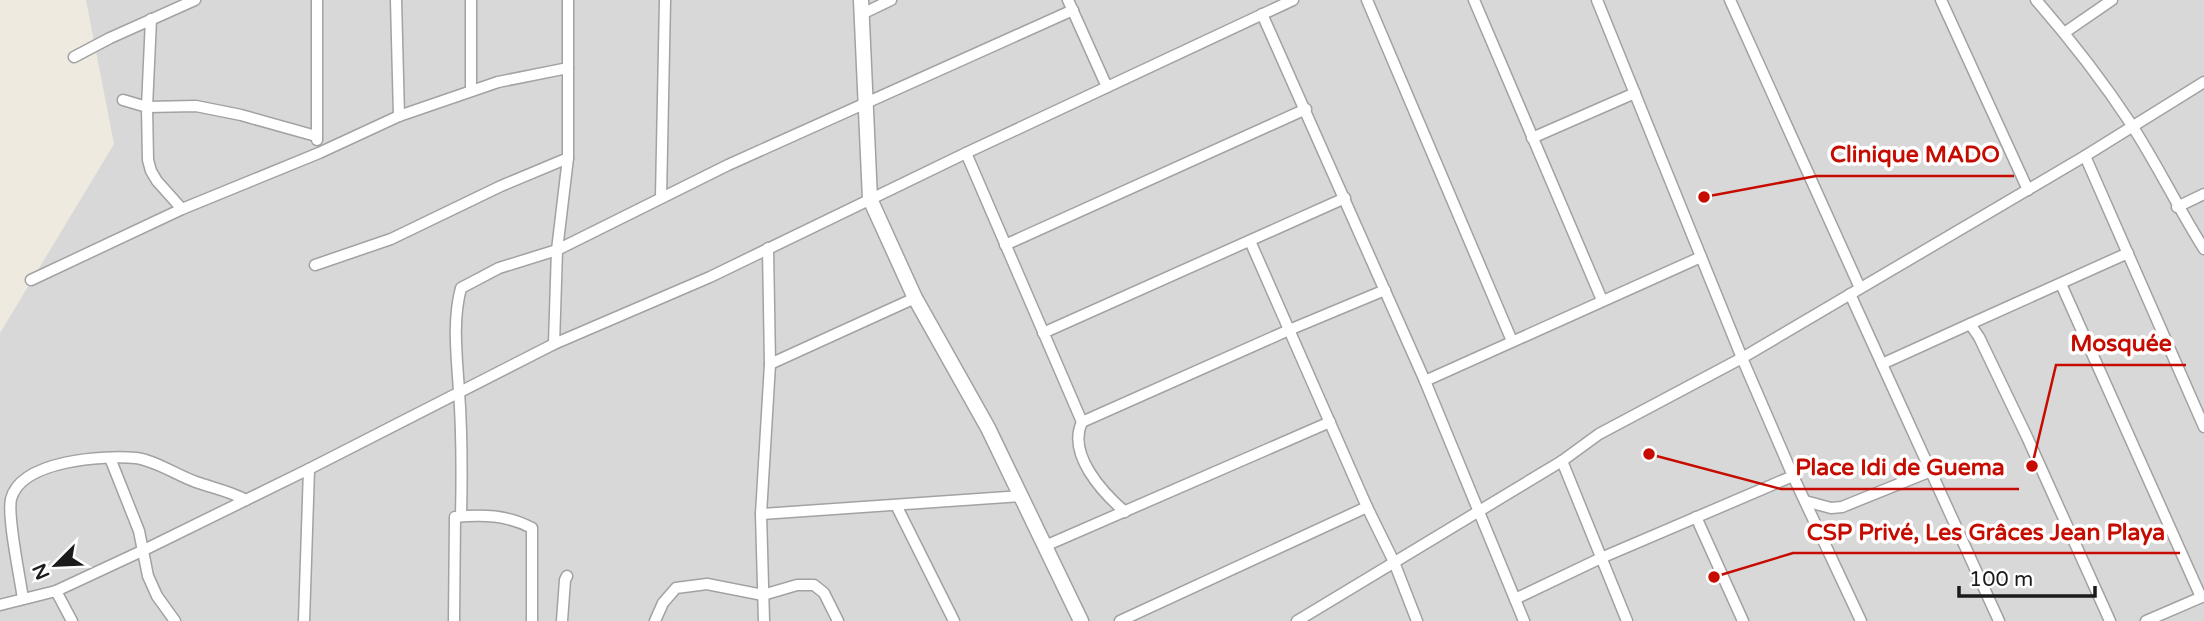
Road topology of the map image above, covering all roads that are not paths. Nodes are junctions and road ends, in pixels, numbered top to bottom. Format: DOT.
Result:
graph roads {
  1 [pos="195,0"];
  2 [pos="317,0"];
  3 [pos="396,0"];
  4 [pos="471,0"];
  5 [pos="568,0"];
  6 [pos="665,0"];
  7 [pos="891,0"];
  8 [pos="1293,0"];
  9 [pos="1367,0"];
  10 [pos="1474,0"];
  11 [pos="1597,0"];
  12 [pos="1730,0"];
  13 [pos="1941,0"];
  14 [pos="2036,0"];
  15 [pos="2112,0"];
  16 [pos="1070,5"];
  17 [pos="861,7"];
  18 [pos="1262,14"];
  19 [pos="150,19"];
  20 [pos="2064,33"];
  21 [pos="74,57"];
  22 [pos="568,68"];
  23 [pos="2204,82"];
  24 [pos="1107,87"];
  25 [pos="471,91"];
  26 [pos="1635,93"];
  27 [pos="123,100"];
  28 [pos="865,103"];
  29 [pos="147,107"];
  30 [pos="1306,109"];
  31 [pos="400,116"];
  32 [pos="2132,125"];
  33 [pos="316,136"];
  34 [pos="1532,138"];
  35 [pos="319,153"];
  36 [pos="966,153"];
  37 [pos="2085,156"];
  38 [pos="568,158"];
  39 [pos="2028,190"];
  40 [pos="2204,194"];
  41 [pos="662,197"];
  42 [pos="1345,198"];
  43 [pos="870,199"];
  44 [pos="2177,207"];
  45 [pos="182,209"];
  46 [pos="1250,241"];
  47 [pos="1005,245"];
  48 [pos="768,248"];
  49 [pos="2204,249"];
  50 [pos="557,250"];
  51 [pos="2127,253"];
  52 [pos="1701,257"];
  53 [pos="315,265"];
  54 [pos="31,280"];
  55 [pos="2061,284"];
  56 [pos="1385,290"];
  57 [pos="1855,291"];
  58 [pos="915,298"];
  59 [pos="1602,300"];
  60 [pos="1970,324"];
  61 [pos="1289,330"];
  62 [pos="1043,333"];
  63 [pos="1512,341"];
  64 [pos="554,344"];
  65 [pos="1742,358"];
  66 [pos="769,364"];
  67 [pos="1882,364"];
  68 [pos="1425,382"];
  69 [pos="459,390"];
  70 [pos="1082,422"];
  71 [pos="1330,422"];
  72 [pos="2204,427"];
  73 [pos="110,458"];
  74 [pos="1562,461"];
  75 [pos="309,469"];
  76 [pos="1931,471"];
  77 [pos="1793,476"];
  78 [pos="1021,496"];
  79 [pos="246,500"];
  80 [pos="1805,501"];
  81 [pos="896,505"];
  82 [pos="1367,507"];
  83 [pos="1478,511"];
  84 [pos="1125,512"];
  85 [pos="761,514"];
  86 [pos="461,516"];
  87 [pos="1696,517"];
  88 [pos="1045,546"];
  89 [pos="144,550"];
  90 [pos="1601,558"];
  91 [pos="1394,562"];
  92 [pos="567,576"];
  93 [pos="57,591"];
  94 [pos="762,596"];
  95 [pos="2202,596"];
  96 [pos="23,599"];
  97 [pos="1515,599"];
  98 [pos="0,605"];
  99 [pos="72,621"];
  100 [pos="174,621"];
  101 [pos="304,621"];
  102 [pos="454,621"];
  103 [pos="532,621"];
  104 [pos="562,621"];
  105 [pos="655,621"];
  106 [pos="764,621"];
  107 [pos="838,621"];
  108 [pos="954,621"];
  109 [pos="1081,621"];
  110 [pos="1120,621"];
  111 [pos="1297,621"];
  112 [pos="1417,621"];
  113 [pos="1524,621"];
  114 [pos="1627,621"];
  115 [pos="1742,621"];
  116 [pos="1861,621"];
  117 [pos="1999,621"];
  118 [pos="2110,621"];
  119 [pos="2146,621"];
  1 -- 19 [label="street"];
  2 -- 33 [label="street"];
  3 -- 31 [label="street"];
  4 -- 25 [label="street"];
  5 -- 22 [label="street"];
  6 -- 41 [label="street"];
  7 -- 17 [label="street"];
  8 -- 18 [label="street"];
  9 -- 63 [label="street"];
  10 -- 34 [label="street"];
  11 -- 26 [label="street"];
  12 -- 57 [label="street"];
  13 -- 39 [label="street"];
  14 -- 20 [label="street"];
  15 -- 20 [label="street"];
  16 -- 24 [label="street"];
  16 -- 28 [label="street"];
  17 -- 28 [label="street"];
  18 -- 24 [label="street"];
  18 -- 30 [label="street"];
  19 -- 21 [label="street"];
  19 -- 29 [label="street"];
  20 -- 32 [label="street"];
  22 -- 25 [label="street"];
  22 -- 38 [label="street"];
  23 -- 32 [label="street"];
  24 -- 36 [label="street"];
  25 -- 31 [label="street"];
  26 -- 34 [label="street"];
  26 -- 52 [label="street"];
  27 -- 29 [label="street"];
  28 -- 41 [label="street"];
  28 -- 43 [label="street"];
  29 -- 33 [label="street"];
  29 -- 45 [label="street"];
  30 -- 42 [label="street"];
  30 -- 47 [label="street"];
  31 -- 35 [label="street"];
  32 -- 37 [label="street"];
  32 -- 44 [label="street"];
  33 -- 35 [label="street"];
  34 -- 59 [label="street"];
  35 -- 45 [label="street"];
  36 -- 43 [label="street"];
  36 -- 47 [label="street"];
  37 -- 39 [label="street"];
  37 -- 51 [label="street"];
  38 -- 50 [label="street"];
  38 -- 53 [label="street"];
  39 -- 57 [label="street"];
  40 -- 44 [label="street"];
  41 -- 50 [label="street"];
  42 -- 46 [label="street"];
  42 -- 56 [label="street"];
  43 -- 48 [label="street"];
  43 -- 58 [label="street"];
  44 -- 49 [label="street"];
  45 -- 54 [label="street"];
  46 -- 61 [label="street"];
  46 -- 62 [label="street"];
  47 -- 62 [label="street"];
  48 -- 64 [label="street"];
  48 -- 66 [label="street"];
  50 -- 64 [label="street"];
  50 -- 69 [label="street"];
  51 -- 55 [label="street"];
  51 -- 72 [label="street"];
  52 -- 59 [label="street"];
  52 -- 65 [label="street"];
  55 -- 60 [label="street"];
  55 -- 95 [label="street"];
  56 -- 61 [label="street"];
  56 -- 68 [label="street"];
  57 -- 65 [label="street"];
  57 -- 67 [label="street"];
  58 -- 66 [label="street"];
  58 -- 78 [label="street"];
  59 -- 63 [label="street"];
  60 -- 67 [label="street"];
  60 -- 118 [label="street"];
  61 -- 70 [label="street"];
  61 -- 71 [label="street"];
  62 -- 70 [label="street"];
  63 -- 68 [label="street"];
  64 -- 69 [label="street"];
  65 -- 74 [label="street"];
  65 -- 77 [label="street"];
  66 -- 85 [label="street"];
  67 -- 76 [label="street"];
  68 -- 83 [label="street"];
  69 -- 75 [label="street"];
  69 -- 86 [label="street"];
  70 -- 84 [label="street"];
  71 -- 82 [label="street"];
  71 -- 84 [label="street"];
  73 -- 79 [label="street"];
  73 -- 89 [label="street"];
  73 -- 96 [label="street"];
  74 -- 83 [label="street"];
  74 -- 90 [label="street"];
  75 -- 79 [label="street"];
  75 -- 101 [label="street"];
  76 -- 80 [label="street"];
  76 -- 117 [label="street"];
  77 -- 80 [label="street"];
  77 -- 87 [label="street"];
  78 -- 81 [label="street"];
  78 -- 88 [label="street"];
  79 -- 89 [label="street"];
  80 -- 116 [label="street"];
  81 -- 85 [label="street"];
  81 -- 108 [label="street"];
  82 -- 91 [label="street"];
  82 -- 110 [label="street"];
  83 -- 91 [label="street"];
  83 -- 97 [label="street"];
  84 -- 88 [label="street"];
  85 -- 94 [label="street"];
  86 -- 102 [label="street"];
  86 -- 103 [label="street"];
  87 -- 90 [label="street"];
  87 -- 115 [label="street"];
  88 -- 109 [label="street"];
  89 -- 93 [label="street"];
  89 -- 100 [label="street"];
  90 -- 97 [label="street"];
  90 -- 114 [label="street"];
  91 -- 111 [label="street"];
  91 -- 112 [label="street"];
  92 -- 104 [label="street"];
  93 -- 96 [label="street"];
  93 -- 99 [label="street"];
  94 -- 105 [label="street"];
  94 -- 106 [label="street"];
  94 -- 107 [label="street"];
  95 -- 119 [label="street"];
  96 -- 98 [label="street"];
  97 -- 113 [label="street"];
}
